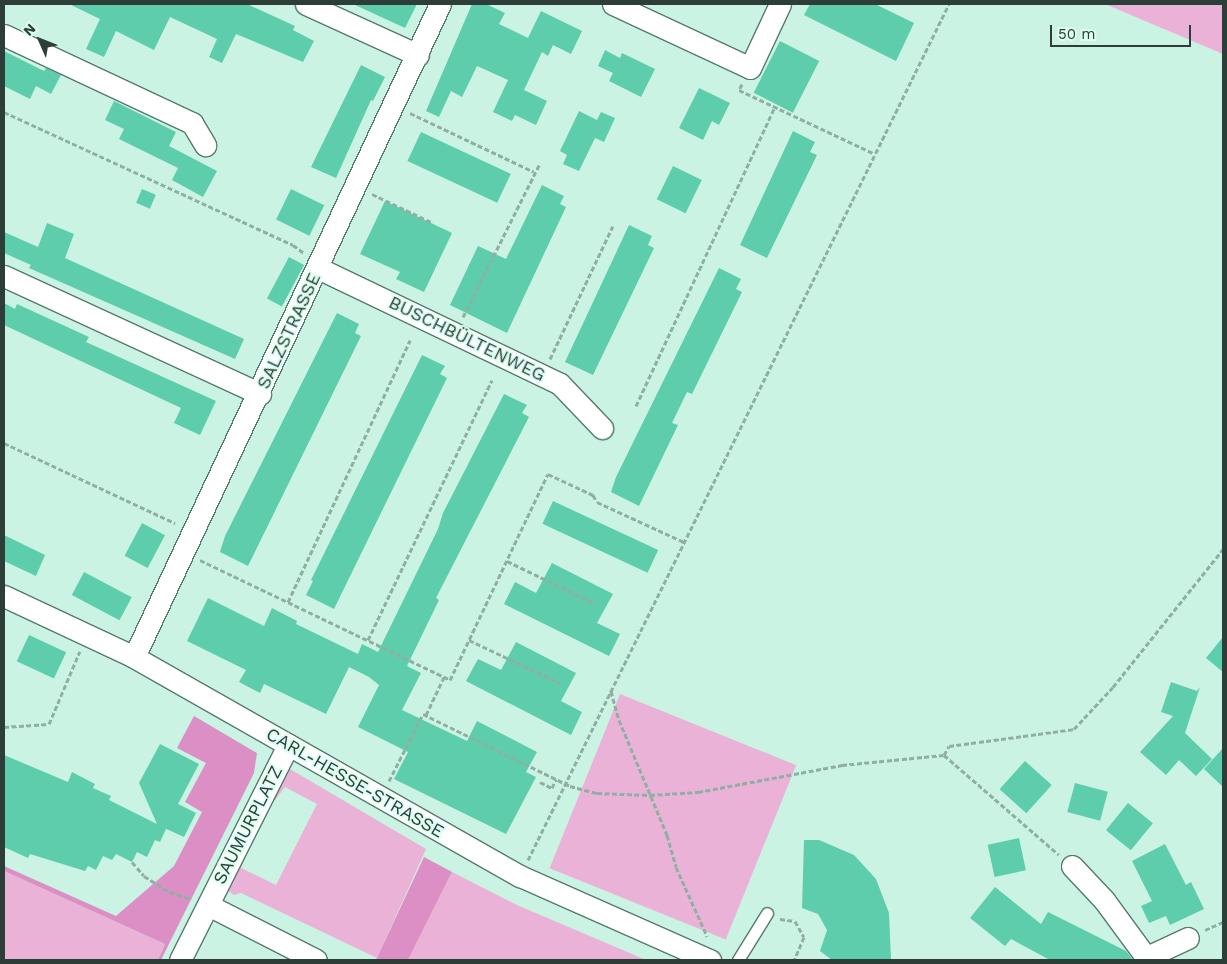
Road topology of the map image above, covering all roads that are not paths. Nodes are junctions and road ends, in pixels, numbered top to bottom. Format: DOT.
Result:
graph roads {
  1 [pos="306,4"];
  2 [pos="440,4"];
  3 [pos="613,4"];
  4 [pos="780,4"];
  5 [pos="4,35"];
  6 [pos="418,56"];
  7 [pos="205,145"];
  8 [pos="318,268"];
  9 [pos="4,276"];
  10 [pos="260,394"];
  11 [pos="602,428"];
  12 [pos="4,596"];
  13 [pos="134,657"];
  14 [pos="288,745"];
  15 [pos="1072,866"];
  16 [pos="208,905"];
  17 [pos="767,913"];
  18 [pos="1188,938"];
  19 [pos="710,951"];
  20 [pos="1148,959"];
  21 [pos="180,960"];
  22 [pos="316,960"];
  23 [pos="738,960"];
  1 -- 6 [label="street"];
  2 -- 6 [label="street, SALZSTRASSE"];
  3 -- 4 [label="street"];
  5 -- 7 [label="street"];
  6 -- 8 [label="street, SALZSTRASSE"];
  8 -- 10 [label="street, SALZSTRASSE"];
  8 -- 11 [label="street, BUSCHBÜLTENWEG"];
  9 -- 10 [label="street"];
  10 -- 13 [label="street, SALZSTRASSE"];
  12 -- 13 [label="street, CARL-HESSE-STRASSE"];
  13 -- 14 [label="street, CARL-HESSE-STRASSE"];
  14 -- 16 [label="street, SAUMURPLATZ"];
  14 -- 19 [label="street, CARL-HESSE-STRASSE"];
  15 -- 20 [label="street"];
  16 -- 21 [label="street, SAUMURPLATZ"];
  16 -- 22 [label="street, SAUMURPLATZ"];
  17 -- 23 [label="lane"];
  18 -- 20 [label="street"];
}
